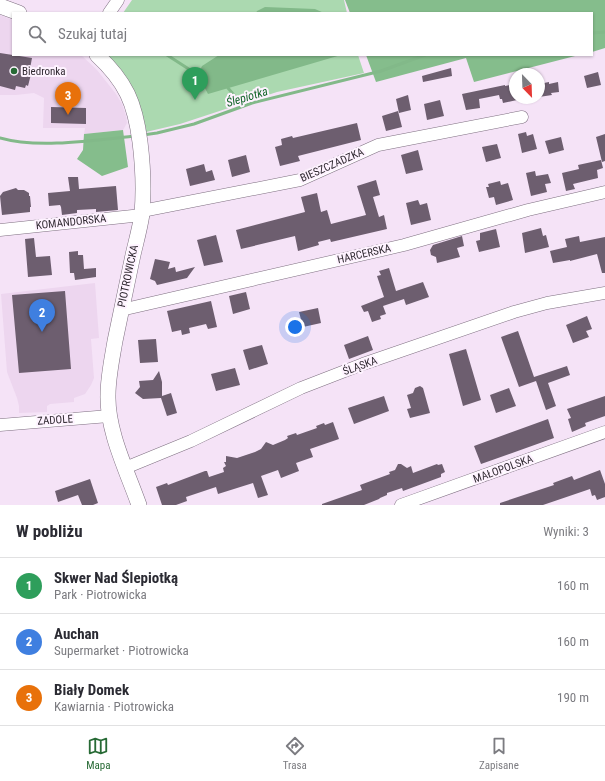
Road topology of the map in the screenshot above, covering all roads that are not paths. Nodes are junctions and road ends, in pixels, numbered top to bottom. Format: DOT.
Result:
graph roads {
  1 [pos="118,0"];
  2 [pos="0,6"];
  3 [pos="16,12"];
  4 [pos="110,12"];
  5 [pos="98,56"];
  6 [pos="522,117"];
  7 [pos="605,192"];
  8 [pos="142,213"];
  9 [pos="0,230"];
  10 [pos="605,293"];
  11 [pos="121,310"];
  12 [pos="109,416"];
  13 [pos="0,425"];
  14 [pos="605,432"];
  15 [pos="125,468"];
  16 [pos="139,505"];
  17 [pos="401,505"];
  1 -- 4 [label="street"];
  2 -- 3 [label="street"];
  5 -- 8 [label="street, PIOTROWICKA"];
  6 -- 8 [label="street, BIESZCZADZKA"];
  7 -- 11 [label="street, HARCERSKA"];
  8 -- 9 [label="street, KOMANDORSKA"];
  8 -- 11 [label="street, PIOTROWICKA"];
  10 -- 15 [label="street, ŚLĄSKA"];
  11 -- 12 [label="street, PIOTROWICKA"];
  12 -- 13 [label="street, ZADOLE"];
  12 -- 15 [label="street, PIOTROWICKA"];
  14 -- 17 [label="street, MAŁOPOLSKA"];
  15 -- 16 [label="street, PIOTROWICKA"];
}
